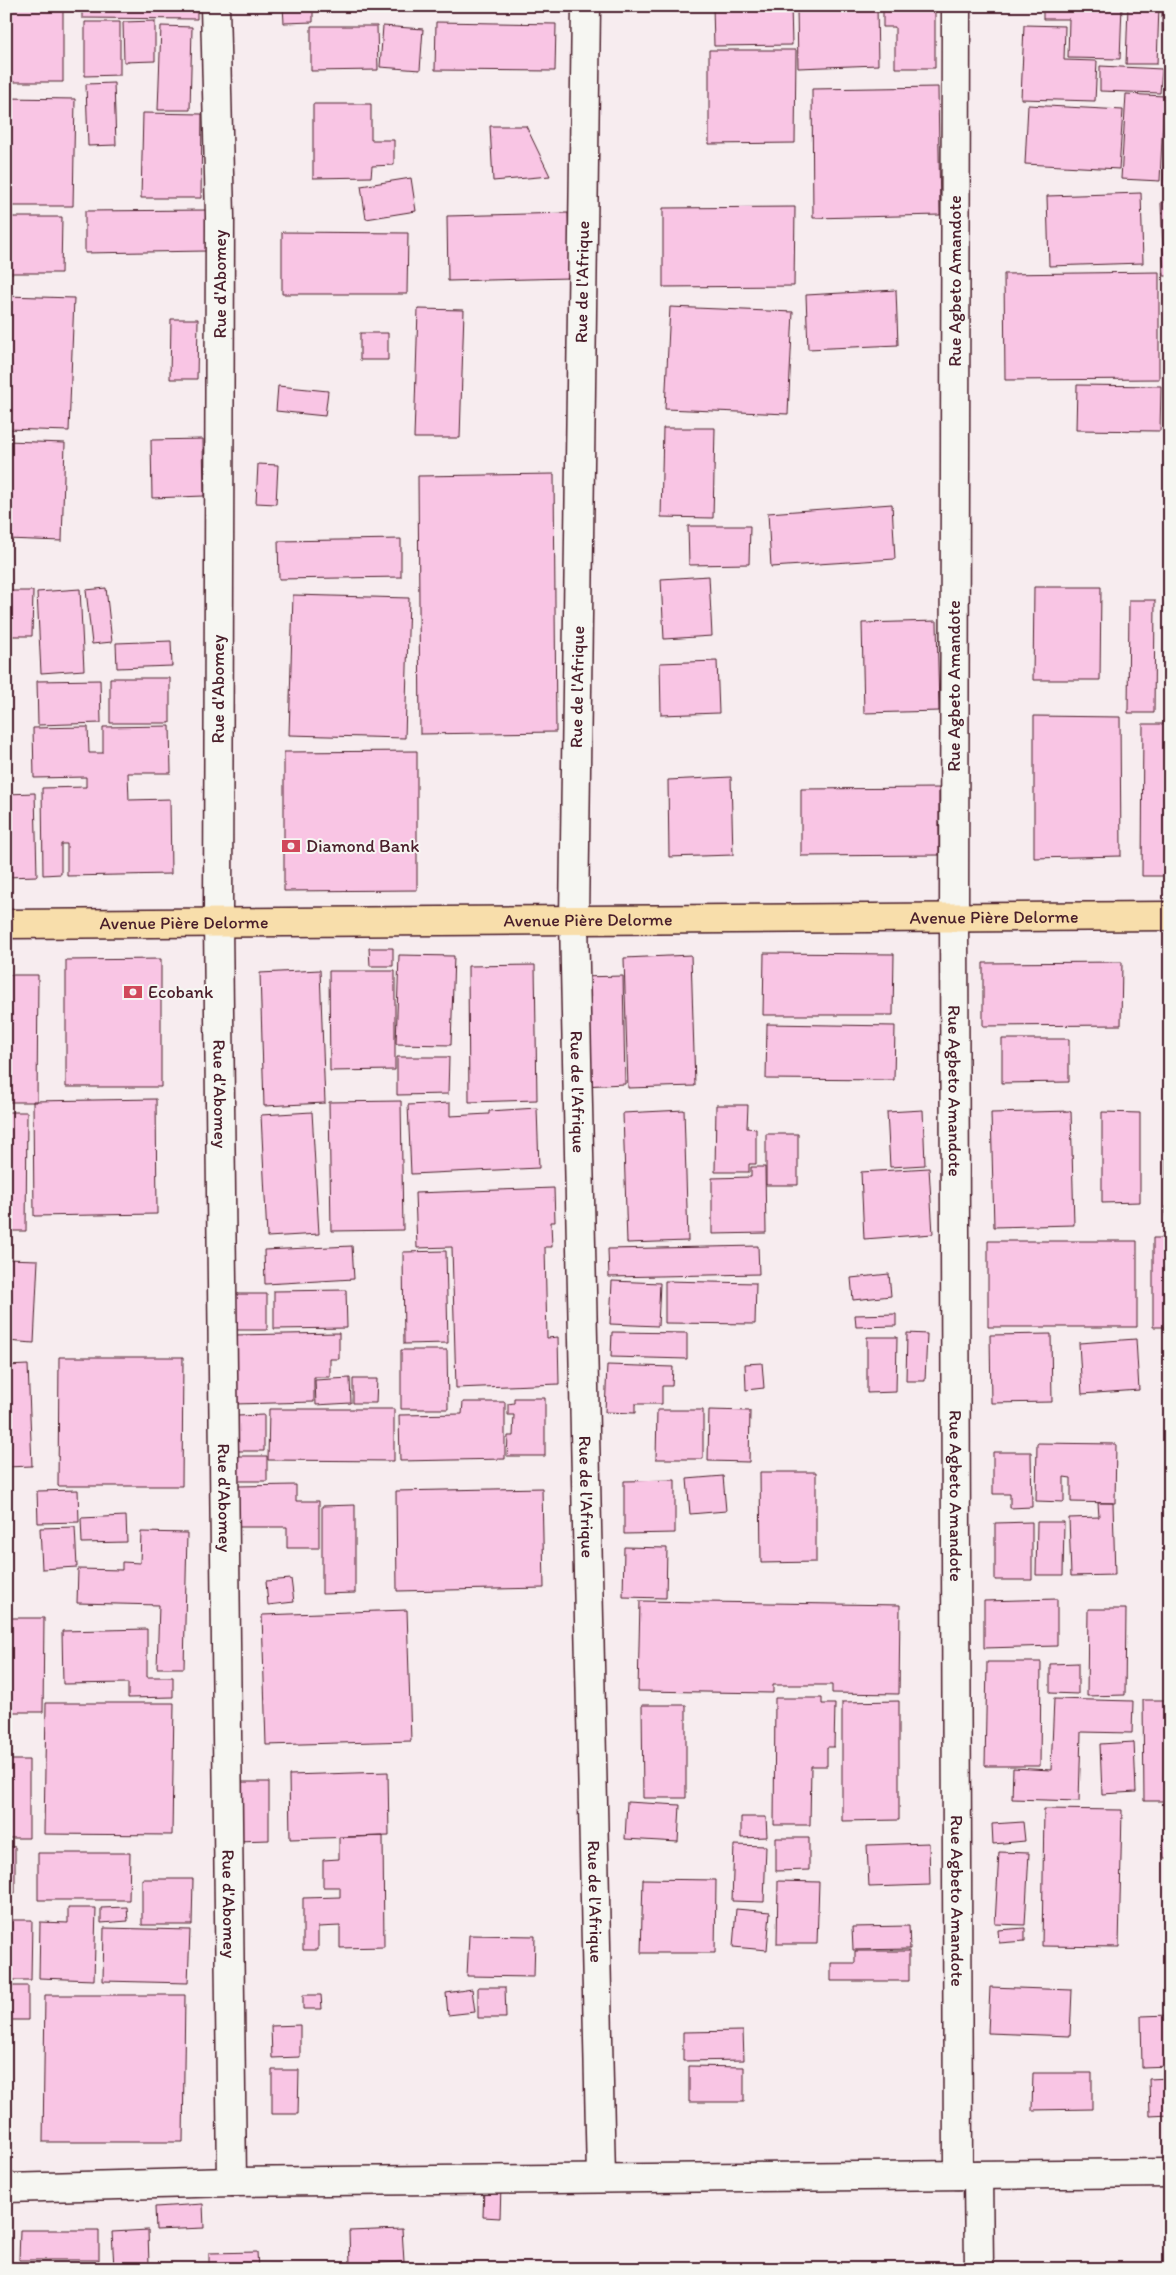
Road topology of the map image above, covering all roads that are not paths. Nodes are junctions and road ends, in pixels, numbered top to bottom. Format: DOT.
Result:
graph roads {
  1 [pos="215,6"];
  2 [pos="586,6"];
  3 [pos="956,6"];
  4 [pos="1170,916"];
  5 [pos="954,918"];
  6 [pos="574,920"];
  7 [pos="218,922"];
  8 [pos="6,924"];
  9 [pos="1170,2173"];
  10 [pos="968,2175"];
  11 [pos="601,2178"];
  12 [pos="232,2182"];
  13 [pos="6,2188"];
  14 [pos="979,2269"];
  1 -- 7 [label="street, Rue d'Abomey"];
  2 -- 6 [label="street, Rue de l'Afrique"];
  3 -- 5 [label="street, Rue Agbeto Amandote"];
  4 -- 5 [label="main road, Avenue Pière Delorme"];
  5 -- 6 [label="main road, Avenue Pière Delorme"];
  5 -- 10 [label="street, Rue Agbeto Amandote"];
  6 -- 7 [label="main road, Avenue Pière Delorme"];
  6 -- 11 [label="street, Rue de l'Afrique"];
  7 -- 8 [label="main road, Avenue Pière Delorme"];
  7 -- 12 [label="street, Rue d'Abomey"];
  9 -- 10 [label="street"];
  10 -- 11 [label="street"];
  10 -- 14 [label="street, Rue Agbeto Amandote"];
  11 -- 12 [label="street"];
  12 -- 13 [label="street"];
}
